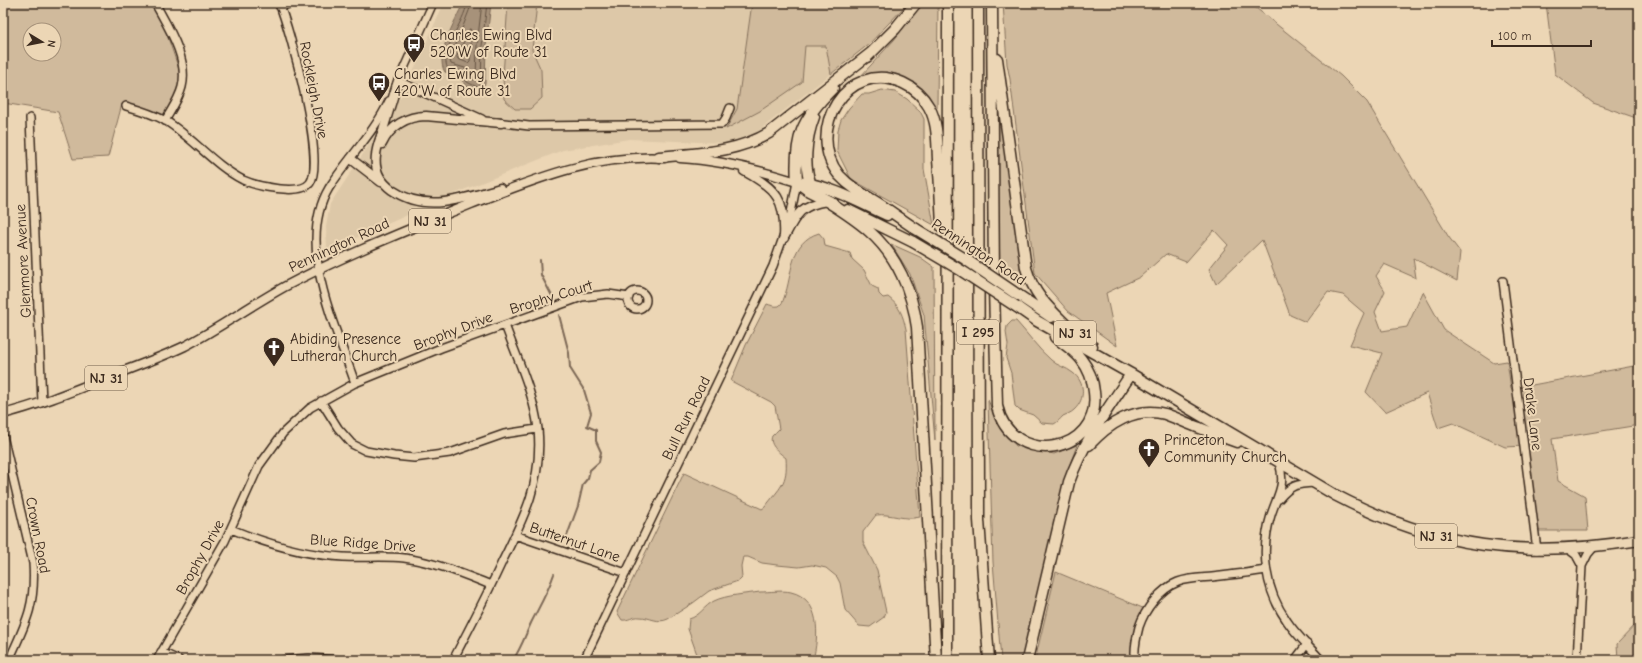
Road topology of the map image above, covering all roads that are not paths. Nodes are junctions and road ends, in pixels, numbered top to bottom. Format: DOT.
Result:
graph roads {
  1 [pos="155,3"];
  2 [pos="291,3"];
  3 [pos="916,3"];
  4 [pos="948,3"];
  5 [pos="978,3"];
  6 [pos="992,3"];
  7 [pos="431,4"];
  8 [pos="279,5"];
  9 [pos="871,53"];
  10 [pos="398,81"];
  11 [pos="822,101"];
  12 [pos="126,106"];
  13 [pos="730,108"];
  14 [pos="30,118"];
  15 [pos="165,121"];
  16 [pos="501,123"];
  17 [pos="659,157"];
  18 [pos="351,159"];
  19 [pos="735,166"];
  20 [pos="543,176"];
  21 [pos="382,179"];
  22 [pos="797,182"];
  23 [pos="810,184"];
  24 [pos="388,187"];
  25 [pos="817,196"];
  26 [pos="827,201"];
  27 [pos="916,229"];
  28 [pos="784,238"];
  29 [pos="319,270"];
  30 [pos="1503,281"];
  31 [pos="629,297"];
  32 [pos="1037,321"];
  33 [pos="505,325"];
  34 [pos="1070,329"];
  35 [pos="948,340"];
  36 [pos="1131,374"];
  37 [pos="355,383"];
  38 [pos="321,401"];
  39 [pos="42,402"];
  40 [pos="3,414"];
  41 [pos="538,429"];
  42 [pos="3,436"];
  43 [pos="1260,451"];
  44 [pos="1279,462"];
  45 [pos="1073,470"];
  46 [pos="1314,483"];
  47 [pos="1276,502"];
  48 [pos="231,529"];
  49 [pos="515,536"];
  50 [pos="1639,540"];
  51 [pos="1594,547"];
  52 [pos="1568,549"];
  53 [pos="1537,550"];
  54 [pos="1582,566"];
  55 [pos="1266,570"];
  56 [pos="626,573"];
  57 [pos="491,586"];
  58 [pos="1307,644"];
  59 [pos="161,652"];
  60 [pos="9,660"];
  61 [pos="157,660"];
  62 [pos="179,660"];
  63 [pos="284,660"];
  64 [pos="339,660"];
  65 [pos="453,660"];
  66 [pos="584,660"];
  67 [pos="936,660"];
  68 [pos="947,660"];
  69 [pos="989,660"];
  70 [pos="1027,660"];
  71 [pos="1136,660"];
  72 [pos="1295,660"];
  73 [pos="1321,660"];
  74 [pos="1577,660"];
  1 -- 15 [label="street"];
  2 -- 8 [label="street"];
  3 -- 9 [label="highway"];
  4 -- 35 [label="highway, I 295"];
  5 -- 69 [label="highway, I 295"];
  6 -- 32 [label="highway"];
  6 -- 34 [label="highway"];
  7 -- 10 [label="street"];
  8 -- 15 [label="street, Rockleigh Drive"];
  9 -- 11 [label="highway"];
  9 -- 17 [label="highway"];
  10 -- 16 [label="street"];
  10 -- 18 [label="street"];
  10 -- 21 [label="main road"];
  11 -- 22 [label="highway"];
  11 -- 23 [label="highway"];
  12 -- 15 [label="street"];
  13 -- 16 [label="street"];
  14 -- 39 [label="street, Glenmore Avenue"];
  16 -- 21 [label="main road"];
  17 -- 19 [label="main road, Pennington Road / NJ 31"];
  17 -- 20 [label="main road, Pennington Road / NJ 31"];
  18 -- 24 [label="main road"];
  18 -- 29 [label="street"];
  19 -- 22 [label="main road, Pennington Road / NJ 31"];
  19 -- 28 [label="main road"];
  20 -- 24 [label="main road"];
  20 -- 29 [label="main road, Pennington Road / NJ 31"];
  21 -- 24 [label="main road"];
  22 -- 23 [label="highway, Pennington Road / NJ 31"];
  22 -- 25 [label="highway, Pennington Road / NJ 31"];
  22 -- 28 [label="street, Bull Run Road"];
  23 -- 25 [label="highway"];
  23 -- 27 [label="highway, Pennington Road / NJ 31"];
  25 -- 26 [label="highway, Pennington Road / NJ 31"];
  26 -- 28 [label="main road"];
  26 -- 32 [label="highway, Pennington Road / NJ 31, bridge"];
  26 -- 67 [label="highway"];
  27 -- 34 [label="highway, Pennington Road / NJ 31, bridge"];
  27 -- 35 [label="highway"];
  28 -- 56 [label="street, Bull Run Road"];
  29 -- 37 [label="street"];
  29 -- 39 [label="main road, Pennington Road / NJ 31"];
  30 -- 53 [label="street, Drake Lane"];
  31 -- 33 [label="street, Brophy Court"];
  32 -- 36 [label="highway, Pennington Road / NJ 31"];
  33 -- 37 [label="street, Brophy Drive"];
  33 -- 41 [label="street, Brophy Drive"];
  34 -- 36 [label="highway, Pennington Road / NJ 31"];
  35 -- 68 [label="highway, I 295"];
  36 -- 43 [label="highway, Pennington Road / NJ 31"];
  36 -- 45 [label="highway"];
  37 -- 38 [label="street, Brophy Drive"];
  38 -- 41 [label="street"];
  38 -- 48 [label="street, Brophy Drive"];
  39 -- 40 [label="main road, Pennington Road / NJ 31"];
  41 -- 49 [label="street, Brophy Drive"];
  42 -- 60 [label="street, Crown Road"];
  43 -- 44 [label="highway, Pennington Road / NJ 31"];
  43 -- 45 [label="highway"];
  44 -- 46 [label="highway, Pennington Road / NJ 31"];
  44 -- 47 [label="street"];
  45 -- 70 [label="highway"];
  46 -- 47 [label="street"];
  46 -- 53 [label="highway, Pennington Road / NJ 31"];
  47 -- 55 [label="street"];
  48 -- 57 [label="street, Blue Ridge Drive"];
  48 -- 59 [label="street, Brophy Drive"];
  49 -- 56 [label="street, Butternut Lane"];
  49 -- 57 [label="street, Brophy Drive"];
  50 -- 51 [label="highway, Pennington Road / NJ 31"];
  51 -- 52 [label="highway, Pennington Road / NJ 31"];
  51 -- 54 [label="street"];
  52 -- 53 [label="highway, Pennington Road / NJ 31"];
  52 -- 54 [label="street"];
  54 -- 74 [label="street"];
  55 -- 58 [label="street"];
  55 -- 71 [label="street"];
  56 -- 66 [label="street, Bull Run Road"];
  57 -- 65 [label="street, Brophy Drive"];
  58 -- 72 [label="street"];
  58 -- 73 [label="street"];
  59 -- 61 [label="street, Brophy Drive"];
  59 -- 62 [label="street"];
  63 -- 64 [label="street"];
}
